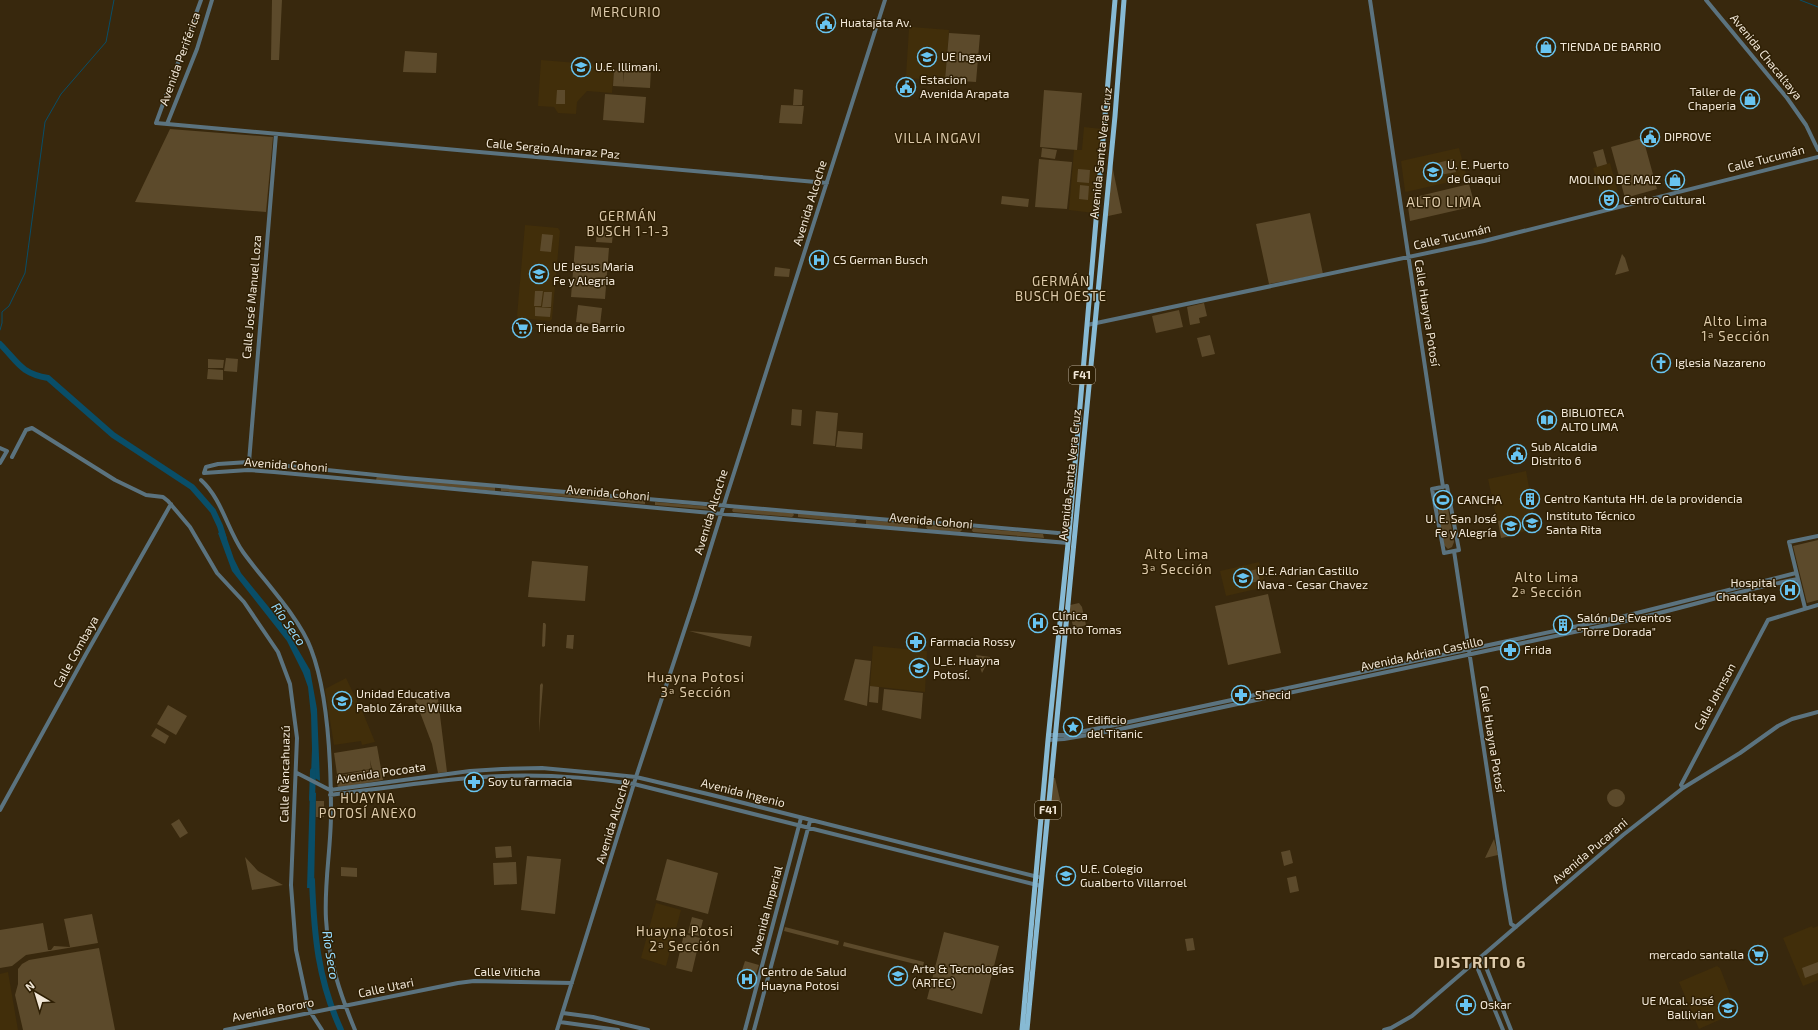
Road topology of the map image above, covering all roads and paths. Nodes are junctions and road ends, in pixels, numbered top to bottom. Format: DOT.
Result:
graph roads {
  1 [pos="201,0"];
  2 [pos="212,0"];
  3 [pos="885,0"];
  4 [pos="1114,0"];
  5 [pos="1124,0"];
  6 [pos="1370,0"];
  7 [pos="1706,0"];
  8 [pos="156,123"];
  9 [pos="167,124"];
  10 [pos="276,134"];
  11 [pos="1818,150"];
  12 [pos="1818,157"];
  13 [pos="827,183"];
  14 [pos="1409,257"];
  15 [pos="1095,324"];
  16 [pos="1087,325"];
  17 [pos="0,448"];
  18 [pos="12,457"];
  19 [pos="249,462"];
  20 [pos="0,463"];
  21 [pos="201,480"];
  22 [pos="1445,486"];
  23 [pos="171,504"];
  24 [pos="724,505"];
  25 [pos="721,514"];
  26 [pos="1069,534"];
  27 [pos="1818,536"];
  28 [pos="1068,543"];
  29 [pos="1456,551"];
  30 [pos="1796,573"];
  31 [pos="1798,579"];
  32 [pos="1818,605"];
  33 [pos="1805,608"];
  34 [pos="1469,652"];
  35 [pos="1818,712"];
  36 [pos="1048,737"];
  37 [pos="1055,738"];
  38 [pos="297,773"];
  39 [pos="435,776"];
  40 [pos="636,777"];
  41 [pos="436,782"];
  42 [pos="634,784"];
  43 [pos="1682,786"];
  44 [pos="330,790"];
  45 [pos="330,795"];
  46 [pos="0,810"];
  47 [pos="801,818"];
  48 [pos="810,821"];
  49 [pos="800,825"];
  50 [pos="809,827"];
  51 [pos="1035,876"];
  52 [pos="1041,878"];
  53 [pos="1035,884"];
  54 [pos="1041,886"];
  55 [pos="1516,927"];
  56 [pos="1031,951"];
  57 [pos="1482,957"];
  58 [pos="1475,962"];
  59 [pos="572,983"];
  60 [pos="442,987"];
  61 [pos="345,1007"];
  62 [pos="324,1010"];
  63 [pos="311,1013"];
  64 [pos="563,1013"];
  65 [pos="560,1022"];
  66 [pos="1391,1029"];
  67 [pos="225,1030"];
  68 [pos="322,1030"];
  69 [pos="355,1030"];
  70 [pos="557,1030"];
  71 [pos="618,1030"];
  72 [pos="648,1030"];
  73 [pos="745,1030"];
  74 [pos="754,1030"];
  75 [pos="1022,1030"];
  76 [pos="1027,1030"];
  77 [pos="1384,1030"];
  78 [pos="1503,1030"];
  79 [pos="1511,1030"];
  1 -- 8 [label="street, Avenida Periférica"];
  2 -- 9 [label="street, Avenida Periférica"];
  3 -- 13 [label="street, Avenida Alcoche"];
  4 -- 16 [label="main road, Avenida Santa Vera Cruz / F41"];
  5 -- 15 [label="main road, Avenida Santa Vera Cruz / F41"];
  6 -- 14 [label="street, Calle Huayna Potosí"];
  7 -- 11 [label="street, Avenida Chacaltaya"];
  8 -- 9 [label="street, Calle Sergio Almaraz Paz"];
  9 -- 10 [label="street, Calle Sergio Almaraz Paz"];
  10 -- 13 [label="street, Calle Sergio Almaraz Paz"];
  10 -- 19 [label="street, Calle José Manuel Loza"];
  12 -- 14 [label="street, Calle Tucumán"];
  13 -- 24 [label="street, Avenida Alcoche"];
  14 -- 15 [label="street, Calle Tucumán"];
  14 -- 22 [label="street, Calle Huayna Potosí"];
  15 -- 16 [label="street, Calle Tucumán"];
  15 -- 37 [label="main road, Avenida Santa Vera Cruz / F41"];
  16 -- 26 [label="main road, Avenida Santa Vera Cruz / F41"];
  17 -- 20 [label="street"];
  18 -- 23 [label="street"];
  19 -- 24 [label="street, Avenida Cohoni"];
  19 -- 25 [label="street, Avenida Cohoni"];
  21 -- 44 [label="street"];
  22 -- 29 [label="street, Calle Huayna Potosí"];
  22 -- 29 [label="street"];
  23 -- 38 [label="street, Calle Ñancahuazú"];
  23 -- 46 [label="street, Calle Combaya"];
  24 -- 25 [label="street, Avenida Alcoche"];
  24 -- 26 [label="street, Avenida Cohoni"];
  25 -- 28 [label="street, Avenida Cohoni"];
  25 -- 40 [label="street, Avenida Alcoche"];
  26 -- 28 [label="main road, Avenida Santa Vera Cruz / F41"];
  27 -- 30 [label="street"];
  28 -- 36 [label="main road, Avenida Santa Vera Cruz / F41"];
  29 -- 34 [label="street, Calle Huayna Potosí"];
  30 -- 31 [label="street"];
  30 -- 34 [label="street, Avenida Adrian Castillo"];
  31 -- 33 [label="street"];
  31 -- 34 [label="street, Avenida Adrian Castillo"];
  32 -- 33 [label="street"];
  33 -- 43 [label="street, Calle Johnson"];
  34 -- 37 [label="street, Avenida Adrian Castillo"];
  34 -- 55 [label="street, Calle Huayna Potosí"];
  35 -- 43 [label="street, Avenida Pucarani"];
  36 -- 37 [label="street, Avenida Adrian Castillo"];
  36 -- 51 [label="main road, Avenida Santa Vera Cruz / F41"];
  37 -- 52 [label="main road, Avenida Santa Vera Cruz / F41"];
  38 -- 44 [label="street"];
  38 -- 63 [label="street, Calle Ñancahuazú"];
  39 -- 40 [label="street, Avenida Ingenio"];
  39 -- 44 [label="street, Avenida Pocoata"];
  40 -- 42 [label="street, Avenida Alcoche"];
  40 -- 47 [label="street, Avenida Ingenio"];
  41 -- 42 [label="street, Avenida Ingenio"];
  41 -- 45 [label="street, Avenida Pocoata"];
  42 -- 49 [label="street, Avenida Ingenio"];
  42 -- 59 [label="street, Avenida Alcoche"];
  43 -- 55 [label="street, Avenida Pucarani"];
  44 -- 45 [label="street"];
  45 -- 61 [label="street"];
  47 -- 48 [label="street, Avenida Ingenio"];
  47 -- 49 [label="street, Avenida Imperial"];
  48 -- 50 [label="street, Avenida Imperial"];
  48 -- 51 [label="street, Avenida Ingenio"];
  49 -- 50 [label="street, Avenida Ingenio"];
  49 -- 73 [label="street, Avenida Imperial"];
  50 -- 53 [label="street, Avenida Ingenio"];
  50 -- 74 [label="street, Avenida Imperial"];
  51 -- 52 [label="street, Avenida Ingenio"];
  51 -- 53 [label="main road, Avenida Santa Vera Cruz / F41"];
  52 -- 54 [label="main road, Avenida Santa Vera Cruz / F41"];
  53 -- 54 [label="street, Avenida Ingenio"];
  53 -- 56 [label="main road, Avenida Santa Vera Cruz / F41"];
  54 -- 56 [label="main road, Avenida Santa Vera Cruz / F41"];
  55 -- 57 [label="street, Avenida Pucarani"];
  56 -- 75 [label="main road, F41"];
  56 -- 76 [label="main road, F41"];
  57 -- 58 [label="street, Avenida Pucarani"];
  57 -- 79 [label="street"];
  58 -- 66 [label="street, Avenida Pucarani"];
  58 -- 78 [label="street"];
  59 -- 60 [label="street, Calle Viticha"];
  59 -- 64 [label="street, Avenida Alcoche"];
  60 -- 61 [label="street, Calle Utari"];
  61 -- 62 [label="street, Calle Utari"];
  61 -- 69 [label="street"];
  62 -- 63 [label="street, Avenida Bororo"];
  63 -- 67 [label="street, Avenida Bororo"];
  63 -- 68 [label="street, Calle Ñancahuazú"];
  64 -- 65 [label="street, Avenida Alcoche"];
  64 -- 72 [label="street"];
  65 -- 70 [label="street, Avenida Alcoche"];
  65 -- 71 [label="street"];
  66 -- 77 [label="street, Avenida Pucarani"];
}
